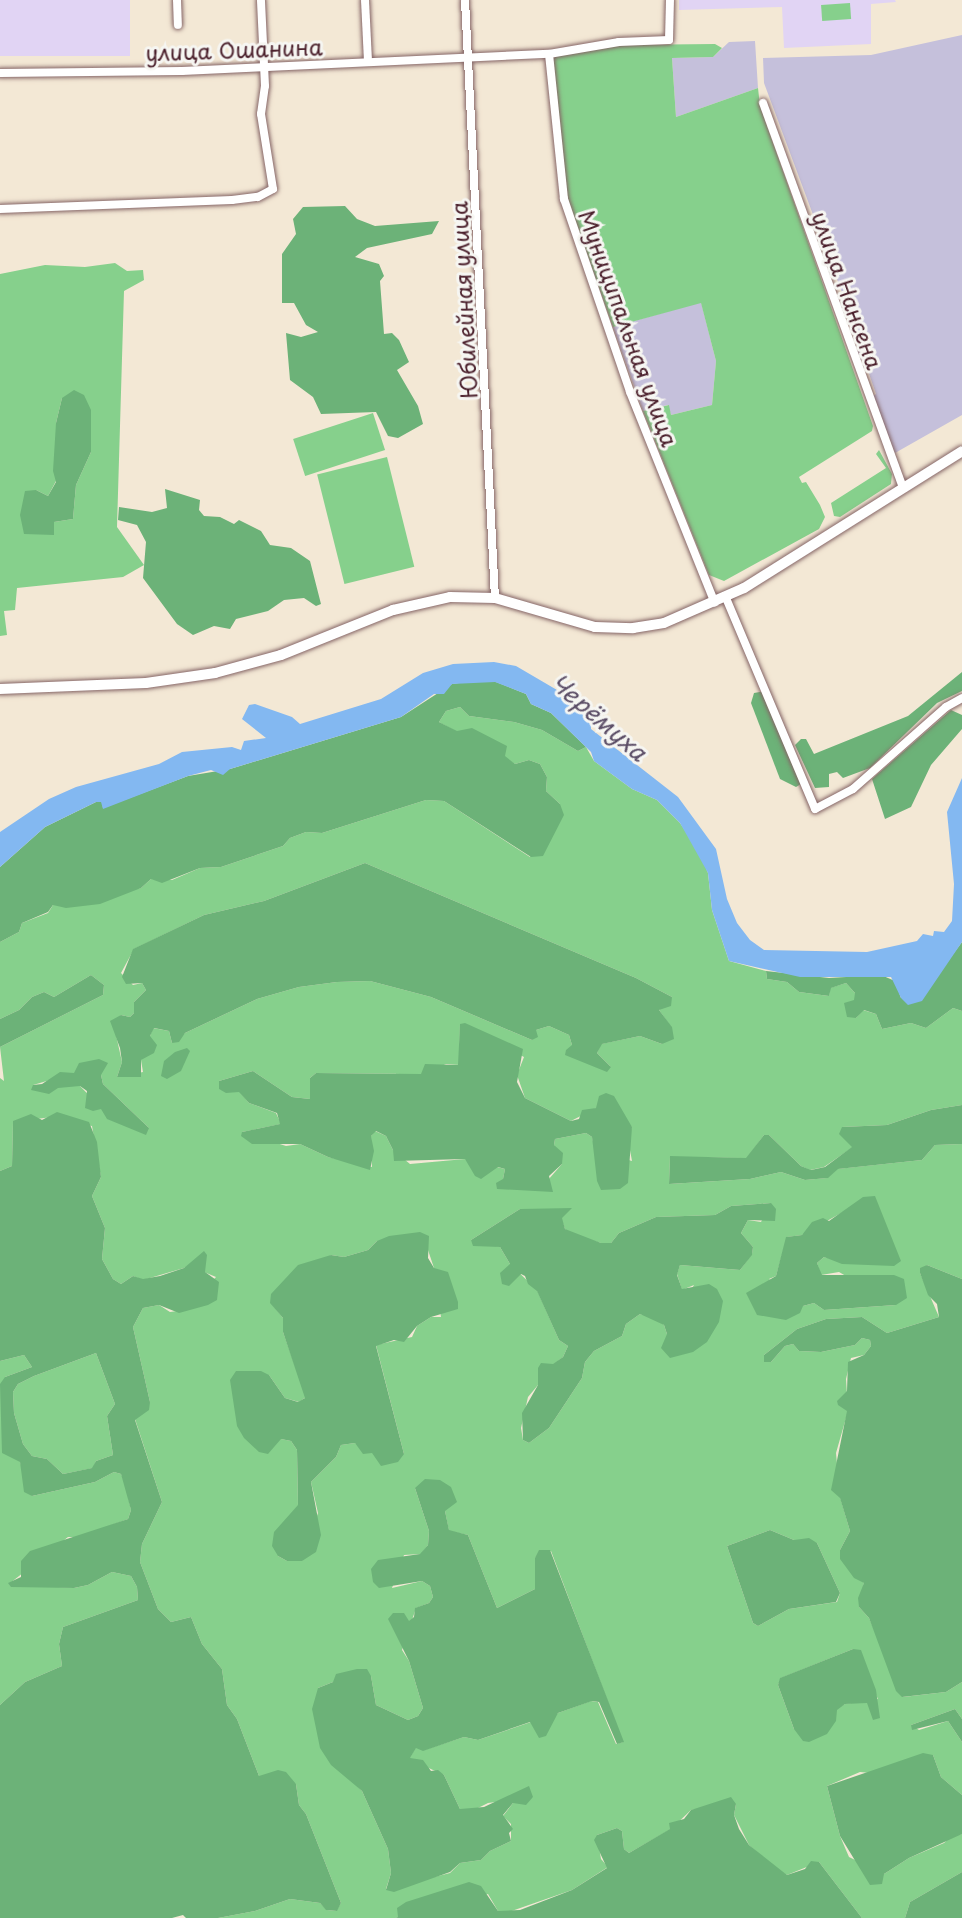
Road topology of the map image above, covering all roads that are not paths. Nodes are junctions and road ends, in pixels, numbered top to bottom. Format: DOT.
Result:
graph roads {
  1 [pos="177,0"];
  2 [pos="261,0"];
  3 [pos="365,0"];
  4 [pos="465,0"];
  5 [pos="670,0"];
  6 [pos="178,25"];
  7 [pos="549,54"];
  8 [pos="468,56"];
  9 [pos="368,62"];
  10 [pos="264,68"];
  11 [pos="0,73"];
  12 [pos="763,103"];
  13 [pos="0,209"];
  14 [pos="962,451"];
  15 [pos="903,488"];
  16 [pos="495,598"];
  17 [pos="726,598"];
  18 [pos="715,603"];
  19 [pos="0,689"];
  20 [pos="962,698"];
  1 -- 6 [label="street"];
  2 -- 10 [label="street"];
  3 -- 9 [label="street"];
  4 -- 8 [label="street, Юбилейная улица"];
  5 -- 7 [label="street, улица Ошанина"];
  7 -- 8 [label="street, улица Ошанина"];
  7 -- 18 [label="street, Муниципальная улица"];
  8 -- 9 [label="street, улица Ошанина"];
  8 -- 16 [label="street, Юбилейная улица"];
  9 -- 10 [label="street, улица Ошанина"];
  10 -- 11 [label="street, улица Ошанина"];
  10 -- 13 [label="street"];
  12 -- 15 [label="street, улица Нансена"];
  14 -- 15 [label="main road"];
  15 -- 17 [label="main road"];
  16 -- 18 [label="main road"];
  16 -- 19 [label="main road"];
  17 -- 18 [label="main road"];
  17 -- 20 [label="street"];
}
